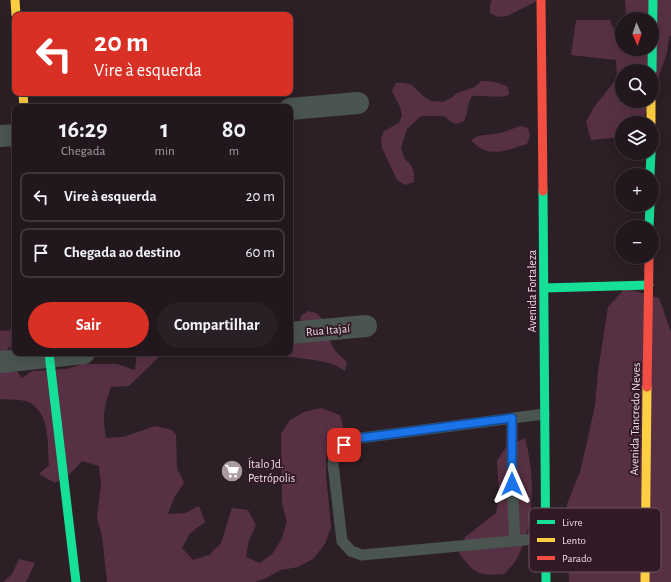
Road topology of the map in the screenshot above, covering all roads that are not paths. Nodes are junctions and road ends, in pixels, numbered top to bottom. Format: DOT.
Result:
graph roads {
  1 [pos="15,0"];
  2 [pos="541,0"];
  3 [pos="653,0"];
  4 [pos="16,12"];
  5 [pos="652,64"];
  6 [pos="358,103"];
  7 [pos="293,109"];
  8 [pos="12,135"];
  9 [pos="0,136"];
  10 [pos="649,264"];
  11 [pos="649,285"];
  12 [pos="544,288"];
  13 [pos="366,326"];
  14 [pos="293,334"];
  15 [pos="42,356"];
  16 [pos="49,356"];
  17 [pos="0,362"];
  18 [pos="544,414"];
  19 [pos="512,418"];
  20 [pos="545,508"];
  21 [pos="646,508"];
  22 [pos="529,540"];
  23 [pos="514,541"];
  24 [pos="546,572"];
  25 [pos="645,572"];
  26 [pos="76,582"];
  27 [pos="546,582"];
  28 [pos="645,582"];
  1 -- 4 [label="street"];
  2 -- 12 [label="street, Avenida Fortaleza"];
  3 -- 5 [label="street"];
  6 -- 7 [label="street"];
  8 -- 9 [label="street"];
  10 -- 11 [label="street, Avenida Tancredo Neves"];
  11 -- 12 [label="street"];
  11 -- 21 [label="street, Avenida Tancredo Neves"];
  12 -- 18 [label="street, Avenida Fortaleza"];
  13 -- 14 [label="street, Rua Itajaí"];
  15 -- 17 [label="street"];
  16 -- 26 [label="street"];
  18 -- 19 [label="lane"];
  18 -- 20 [label="street, Avenida Fortaleza"];
  19 -- 23 [label="lane"];
  19 -- 23 [label="lane"];
  22 -- 23 [label="lane"];
  24 -- 27 [label="street, Avenida Fortaleza"];
  25 -- 28 [label="street, Avenida Tancredo Neves"];
}
